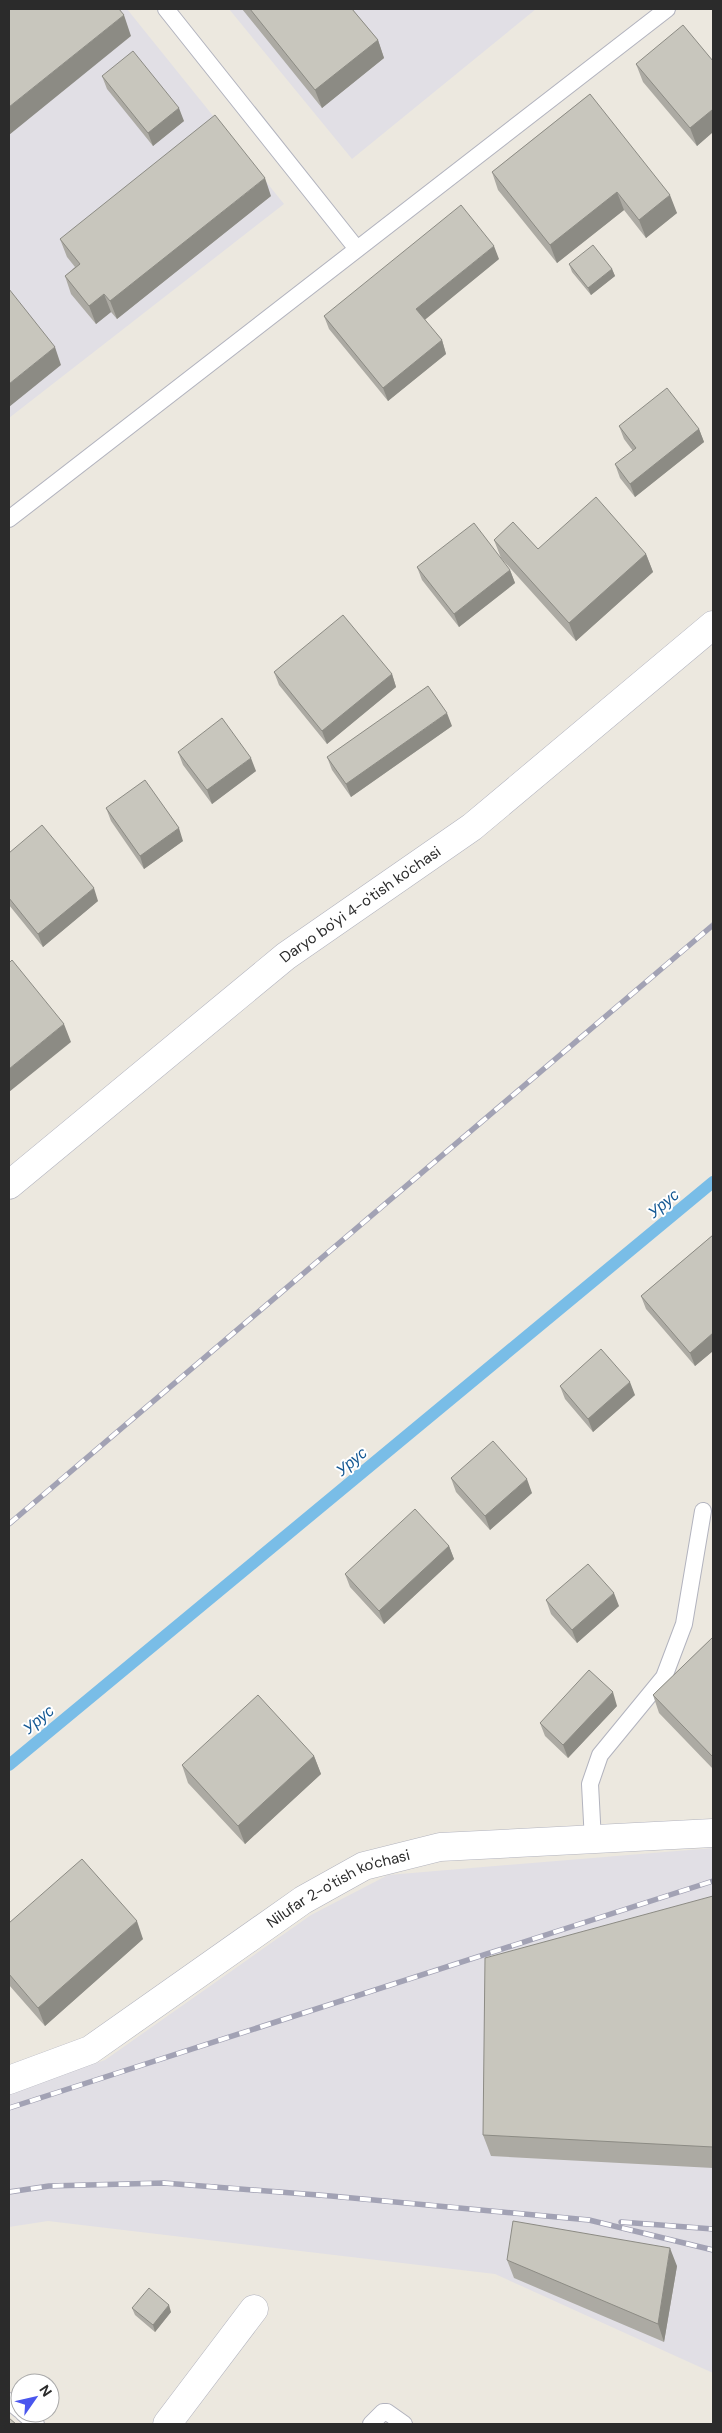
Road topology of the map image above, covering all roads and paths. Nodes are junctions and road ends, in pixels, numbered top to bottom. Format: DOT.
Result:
graph roads {
  1 [pos="166,9"];
  2 [pos="667,9"];
  3 [pos="358,249"];
  4 [pos="9,519"];
  5 [pos="713,625"];
  6 [pos="9,1185"];
  7 [pos="703,1511"];
  8 [pos="713,1833"];
  9 [pos="593,1841"];
  10 [pos="9,2080"];
  11 [pos="254,2309"];
  12 [pos="167,2424"];
  13 [pos="371,2424"];
  14 [pos="404,2424"];
  1 -- 3 [label="lane"];
  2 -- 3 [label="lane"];
  3 -- 4 [label="lane"];
  5 -- 6 [label="street, Daryo bo'yi 4-o'tish ko'chasi"];
  7 -- 9 [label="lane"];
  8 -- 9 [label="street, Nilufar 2-o'tish ko'chasi"];
  9 -- 10 [label="street, Nilufar 2-o'tish ko'chasi"];
  11 -- 12 [label="street"];
  13 -- 14 [label="lane"];
}
